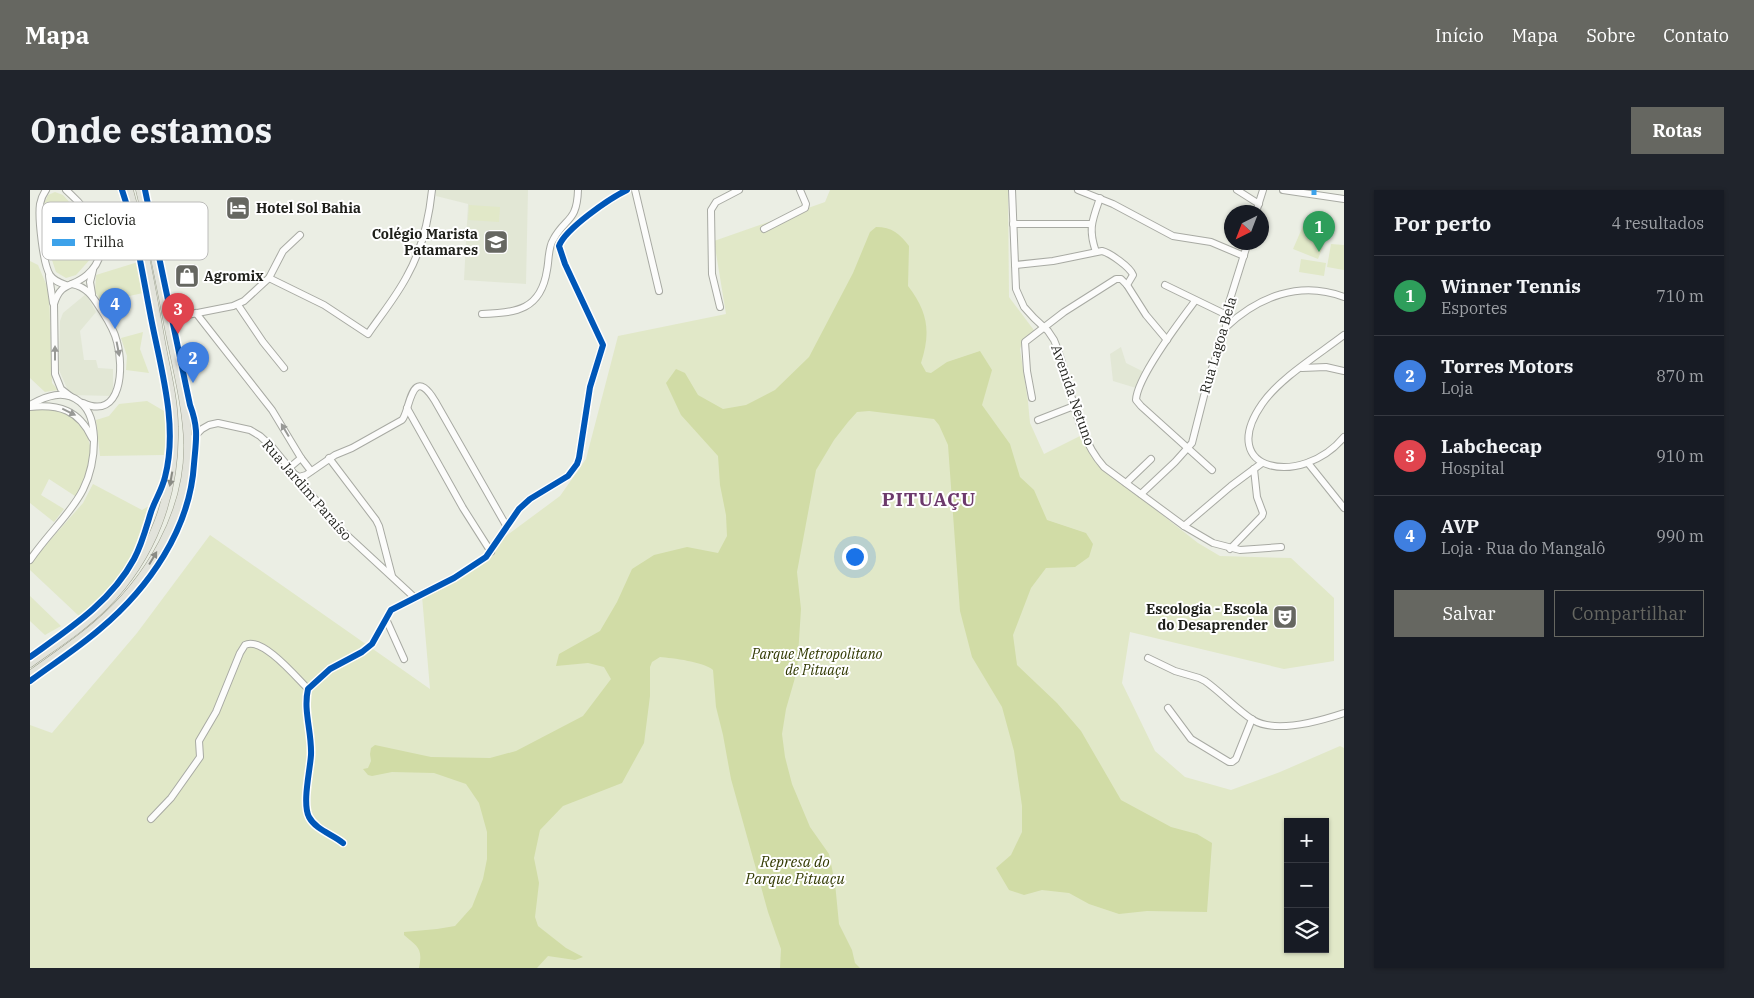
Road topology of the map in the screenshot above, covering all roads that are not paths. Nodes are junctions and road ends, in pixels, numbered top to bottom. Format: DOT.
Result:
graph roads {
  1 [pos="46,190"];
  2 [pos="66,190"];
  3 [pos="432,190"];
  4 [pos="578,190"];
  5 [pos="627,190"];
  6 [pos="635,190"];
  7 [pos="739,190"];
  8 [pos="800,190"];
  9 [pos="1012,190"];
  10 [pos="1237,190"];
  11 [pos="1263,190"];
  12 [pos="1283,190"];
  13 [pos="1082,191"];
  14 [pos="1314,192"];
  15 [pos="1100,198"];
  16 [pos="1344,199"];
  17 [pos="77,202"];
  18 [pos="1258,204"];
  19 [pos="1013,224"];
  20 [pos="1091,224"];
  21 [pos="42,226"];
  22 [pos="764,229"];
  23 [pos="300,235"];
  24 [pos="1246,250"];
  25 [pos="1099,252"];
  26 [pos="1244,256"];
  27 [pos="46,260"];
  28 [pos="97,260"];
  29 [pos="146,260"];
  30 [pos="155,260"];
  31 [pos="1015,265"];
  32 [pos="93,269"];
  33 [pos="48,273"];
  34 [pos="269,278"];
  35 [pos="69,284"];
  36 [pos="1127,285"];
  37 [pos="1165,285"];
  38 [pos="660,291"];
  39 [pos="92,296"];
  40 [pos="1344,297"];
  41 [pos="1195,301"];
  42 [pos="54,304"];
  43 [pos="238,305"];
  44 [pos="720,307"];
  45 [pos="196,313"];
  46 [pos="482,314"];
  47 [pos="1226,315"];
  48 [pos="1235,318"];
  49 [pos="167,319"];
  50 [pos="1044,327"];
  51 [pos="1226,327"];
  52 [pos="1344,335"];
  53 [pos="1167,340"];
  54 [pos="284,368"];
  55 [pos="1301,368"];
  56 [pos="1344,371"];
  57 [pos="50,396"];
  58 [pos="70,396"];
  59 [pos="1032,398"];
  60 [pos="79,401"];
  61 [pos="30,406"];
  62 [pos="1074,406"];
  63 [pos="52,407"];
  64 [pos="407,408"];
  65 [pos="90,415"];
  66 [pos="1038,420"];
  67 [pos="82,421"];
  68 [pos="1344,436"];
  69 [pos="94,441"];
  70 [pos="188,443"];
  71 [pos="1188,447"];
  72 [pos="301,458"];
  73 [pos="329,458"];
  74 [pos="1151,459"];
  75 [pos="1262,463"];
  76 [pos="1308,463"];
  77 [pos="289,468"];
  78 [pos="1254,469"];
  79 [pos="1212,470"];
  80 [pos="311,471"];
  81 [pos="296,475"];
  82 [pos="1126,483"];
  83 [pos="1141,494"];
  84 [pos="1344,508"];
  85 [pos="1184,526"];
  86 [pos="507,527"];
  87 [pos="1281,547"];
  88 [pos="1230,549"];
  89 [pos="36,551"];
  90 [pos="491,552"];
  91 [pos="30,556"];
  92 [pos="30,560"];
  93 [pos="392,577"];
  94 [pos="415,598"];
  95 [pos="386,619"];
  96 [pos="1148,658"];
  97 [pos="404,659"];
  98 [pos="30,663"];
  99 [pos="30,675"];
  100 [pos="308,689"];
  101 [pos="1168,708"];
  102 [pos="1344,714"];
  103 [pos="1252,720"];
  104 [pos="151,819"];
  105 [pos="343,843"];
  1 -- 21 [label="street"];
  2 -- 17 [label="street"];
  3 -- 34 [label="street"];
  4 -- 46 [label="street"];
  5 -- 86 [label="street"];
  6 -- 38 [label="street"];
  7 -- 44 [label="street"];
  8 -- 22 [label="street"];
  9 -- 19 [label="street, Avenida Netuno"];
  10 -- 18 [label="street"];
  11 -- 18 [label="street"];
  12 -- 14 [label="street"];
  13 -- 15 [label="street"];
  14 -- 16 [label="street"];
  15 -- 20 [label="street"];
  15 -- 26 [label="street"];
  19 -- 20 [label="street"];
  19 -- 31 [label="street, Avenida Netuno"];
  20 -- 25 [label="street"];
  23 -- 34 [label="street"];
  24 -- 26 [label="street, Rua Lagoa Bela"];
  25 -- 31 [label="street"];
  25 -- 36 [label="street"];
  26 -- 47 [label="street, Rua Lagoa Bela"];
  27 -- 33 [label="street"];
  28 -- 32 [label="street"];
  29 -- 98 [label="main road, one-way"];
  30 -- 49 [label="main road"];
  31 -- 50 [label="street, Avenida Netuno"];
  32 -- 35 [label="street"];
  32 -- 39 [label="street"];
  33 -- 35 [label="street"];
  33 -- 42 [label="street"];
  34 -- 43 [label="street"];
  35 -- 39 [label="street"];
  35 -- 42 [label="street"];
  36 -- 50 [label="street"];
  36 -- 53 [label="street"];
  37 -- 41 [label="street"];
  39 -- 60 [label="street, one-way"];
  40 -- 48 [label="street"];
  41 -- 47 [label="street"];
  41 -- 53 [label="street"];
  58 -- 42 [label="street, one-way"];
  43 -- 45 [label="street"];
  43 -- 54 [label="street"];
  45 -- 49 [label="street"];
  72 -- 45 [label="street, one-way"];
  47 -- 48 [label="street"];
  47 -- 51 [label="street, Rua Lagoa Bela"];
  48 -- 51 [label="street"];
  49 -- 70 [label="main road"];
  50 -- 59 [label="street"];
  50 -- 62 [label="street, Avenida Netuno"];
  51 -- 71 [label="street, Rua Lagoa Bela"];
  52 -- 55 [label="street"];
  53 -- 71 [label="street"];
  55 -- 56 [label="street"];
  55 -- 75 [label="street"];
  57 -- 58 [label="street"];
  57 -- 61 [label="street"];
  57 -- 63 [label="street"];
  58 -- 60 [label="street"];
  60 -- 65 [label="street"];
  61 -- 63 [label="street"];
  62 -- 66 [label="street"];
  62 -- 82 [label="street, Avenida Netuno"];
  63 -- 67 [label="street, one-way"];
  64 -- 73 [label="street"];
  64 -- 86 [label="street"];
  64 -- 90 [label="street"];
  65 -- 67 [label="street"];
  65 -- 69 [label="street"];
  67 -- 69 [label="street"];
  68 -- 76 [label="street"];
  69 -- 89 [label="street"];
  70 -- 77 [label="street, Rua Jardim Paraíso"];
  99 -- 70 [label="main road, one-way"];
  71 -- 79 [label="street"];
  71 -- 83 [label="street"];
  72 -- 77 [label="street"];
  72 -- 80 [label="street"];
  73 -- 80 [label="street"];
  73 -- 93 [label="street"];
  74 -- 82 [label="street"];
  75 -- 76 [label="street"];
  75 -- 78 [label="street"];
  76 -- 84 [label="street"];
  77 -- 81 [label="street, Rua Jardim Paraíso"];
  78 -- 85 [label="street"];
  78 -- 88 [label="street"];
  80 -- 81 [label="street"];
  81 -- 93 [label="street, Rua Jardim Paraíso"];
  82 -- 83 [label="street, Avenida Netuno"];
  83 -- 85 [label="street, Avenida Netuno"];
  85 -- 88 [label="street, Avenida Netuno"];
  86 -- 90 [label="street"];
  87 -- 88 [label="street, Avenida Netuno"];
  89 -- 91 [label="street"];
  89 -- 92 [label="street"];
  90 -- 94 [label="street"];
  93 -- 94 [label="street, Rua Jardim Paraíso"];
  94 -- 95 [label="street"];
  95 -- 97 [label="street"];
  95 -- 100 [label="street"];
  96 -- 103 [label="street"];
  100 -- 104 [label="street"];
  100 -- 105 [label="street"];
  101 -- 103 [label="street"];
  102 -- 103 [label="street"];
}
